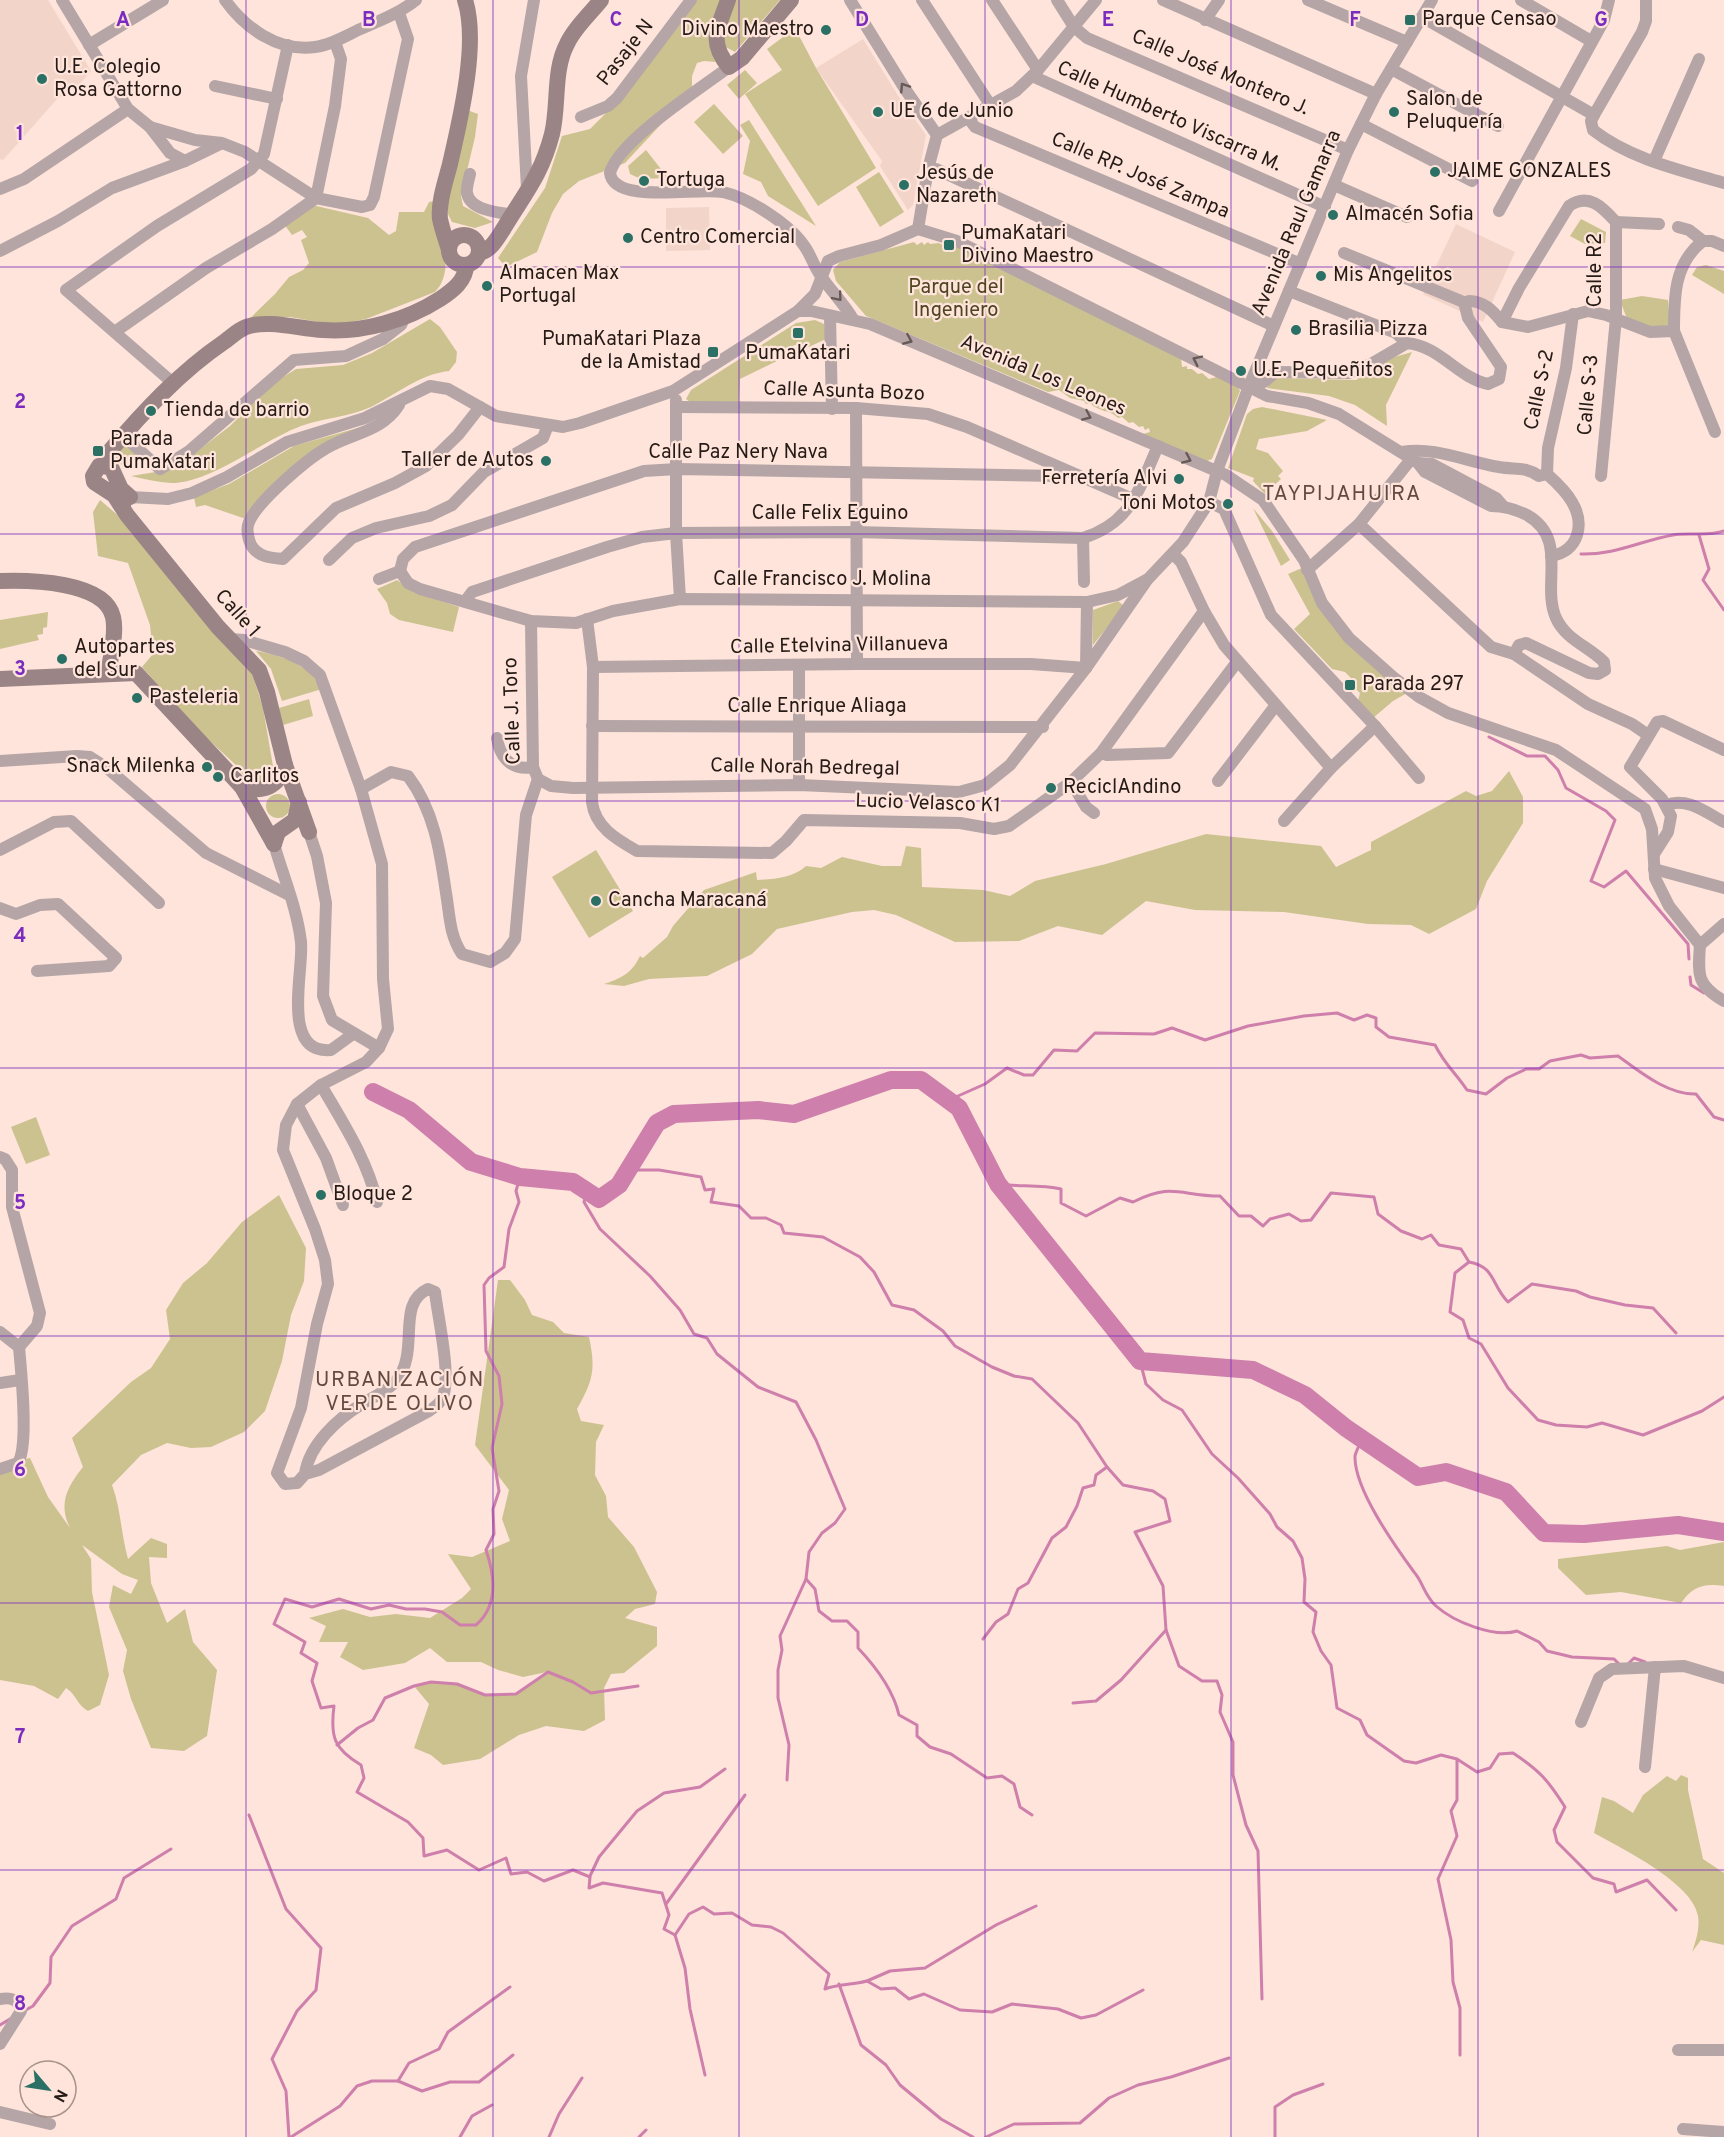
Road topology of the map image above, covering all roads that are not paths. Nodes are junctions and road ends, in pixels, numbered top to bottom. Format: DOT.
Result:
graph roads {
  1 [pos="62,0"];
  2 [pos="163,0"];
  3 [pos="225,0"];
  4 [pos="416,0"];
  5 [pos="465,0"];
  6 [pos="534,0"];
  7 [pos="601,0"];
  8 [pos="690,0"];
  9 [pos="728,0"];
  10 [pos="791,0"];
  11 [pos="850,0"];
  12 [pos="922,0"];
  13 [pos="992,0"];
  14 [pos="1057,0"];
  15 [pos="1096,0"];
  16 [pos="1163,0"];
  17 [pos="1219,0"];
  18 [pos="1308,0"];
  19 [pos="1432,0"];
  20 [pos="1521,0"];
  21 [pos="1609,0"];
  22 [pos="1646,0"];
  23 [pos="399,13"];
  24 [pos="1422,17"];
  25 [pos="1205,20"];
  26 [pos="1074,27"];
  27 [pos="1591,41"];
  28 [pos="334,42"];
  29 [pos="1407,42"];
  30 [pos="89,45"];
  31 [pos="288,45"];
  32 [pos="1699,59"];
  33 [pos="729,67"];
  34 [pos="1391,69"];
  35 [pos="1035,73"];
  36 [pos="215,86"];
  37 [pos="1376,94"];
  38 [pos="1564,96"];
  39 [pos="277,99"];
  40 [pos="991,106"];
  41 [pos="128,109"];
  42 [pos="1594,115"];
  43 [pos="581,117"];
  44 [pos="969,119"];
  45 [pos="1361,124"];
  46 [pos="1498,126"];
  47 [pos="150,127"];
  48 [pos="937,135"];
  49 [pos="222,143"];
  50 [pos="1348,150"];
  51 [pos="258,160"];
  52 [pos="185,161"];
  53 [pos="1654,161"];
  54 [pos="928,169"];
  55 [pos="470,174"];
  56 [pos="1472,180"];
  57 [pos="1724,183"];
  58 [pos="1334,185"];
  59 [pos="0,189"];
  60 [pos="527,196"];
  61 [pos="316,198"];
  62 [pos="1325,207"];
  63 [pos="441,209"];
  64 [pos="1499,211"];
  65 [pos="1407,217"];
  66 [pos="508,222"];
  67 [pos="1616,222"];
  68 [pos="1659,224"];
  69 [pos="1678,227"];
  70 [pos="918,229"];
  71 [pos="466,235"];
  72 [pos="1703,241"];
  73 [pos="1724,246"];
  74 [pos="0,250"];
  75 [pos="479,253"];
  76 [pos="1344,253"];
  77 [pos="456,258"];
  78 [pos="1301,264"];
  79 [pos="821,277"];
  80 [pos="1290,291"];
  81 [pos="1466,303"];
  82 [pos="798,311"];
  83 [pos="1573,314"];
  84 [pos="405,317"];
  85 [pos="830,317"];
  86 [pos="1616,318"];
  87 [pos="853,319"];
  88 [pos="1502,322"];
  89 [pos="1274,326"];
  90 [pos="116,331"];
  91 [pos="1674,331"];
  92 [pos="1407,343"];
  93 [pos="173,382"];
  94 [pos="1249,386"];
  95 [pos="674,391"];
  96 [pos="401,402"];
  97 [pos="480,407"];
  98 [pos="678,407"];
  99 [pos="856,408"];
  100 [pos="832,409"];
  101 [pos="548,425"];
  102 [pos="1715,432"];
  103 [pos="124,436"];
  104 [pos="1158,446"];
  105 [pos="1411,458"];
  106 [pos="677,469"];
  107 [pos="1062,469"];
  108 [pos="1217,471"];
  109 [pos="855,472"];
  110 [pos="1547,474"];
  111 [pos="1600,476"];
  112 [pos="1135,500"];
  113 [pos="1209,502"];
  114 [pos="127,507"];
  115 [pos="1359,524"];
  116 [pos="856,532"];
  117 [pos="676,533"];
  118 [pos="1083,538"];
  119 [pos="1173,554"];
  120 [pos="1551,556"];
  121 [pos="329,560"];
  122 [pos="1307,570"];
  123 [pos="400,571"];
  124 [pos="379,579"];
  125 [pos="1148,579"];
  126 [pos="0,581"];
  127 [pos="1084,582"];
  128 [pos="680,599"];
  129 [pos="856,599"];
  130 [pos="466,600"];
  131 [pos="1087,602"];
  132 [pos="1204,611"];
  133 [pos="587,620"];
  134 [pos="531,621"];
  135 [pos="230,639"];
  136 [pos="1514,654"];
  137 [pos="1237,662"];
  138 [pos="857,664"];
  139 [pos="799,666"];
  140 [pos="592,667"];
  141 [pos="1086,668"];
  142 [pos="109,672"];
  143 [pos="0,679"];
  144 [pos="1276,705"];
  145 [pos="592,726"];
  146 [pos="799,726"];
  147 [pos="1375,726"];
  148 [pos="1042,727"];
  149 [pos="1648,735"];
  150 [pos="497,738"];
  151 [pos="1724,750"];
  152 [pos="1101,753"];
  153 [pos="0,761"];
  154 [pos="285,765"];
  155 [pos="533,766"];
  156 [pos="1331,768"];
  157 [pos="1419,778"];
  158 [pos="538,779"];
  159 [pos="1218,781"];
  160 [pos="1071,782"];
  161 [pos="799,786"];
  162 [pos="242,787"];
  163 [pos="592,787"];
  164 [pos="267,788"];
  165 [pos="361,789"];
  166 [pos="297,798"];
  167 [pos="1666,805"];
  168 [pos="1094,813"];
  169 [pos="260,818"];
  170 [pos="1284,821"];
  171 [pos="1724,822"];
  172 [pos="287,826"];
  173 [pos="309,832"];
  174 [pos="274,844"];
  175 [pos="0,850"];
  176 [pos="1654,855"];
  177 [pos="1654,869"];
  178 [pos="1724,888"];
  179 [pos="289,895"];
  180 [pos="159,903"];
  181 [pos="0,908"];
  182 [pos="1724,924"];
  183 [pos="1700,945"];
  184 [pos="38,971"];
  185 [pos="1724,1001"];
  186 [pos="352,1034"];
  187 [pos="379,1048"];
  188 [pos="321,1085"];
  189 [pos="297,1104"];
  190 [pos="0,1157"];
  191 [pos="377,1202"];
  192 [pos="343,1205"];
  193 [pos="0,1332"];
  194 [pos="19,1347"];
  195 [pos="20,1380"];
  196 [pos="0,1383"];
  197 [pos="0,1469"];
  198 [pos="305,1474"];
  199 [pos="1655,1667"];
  200 [pos="1724,1678"];
  201 [pos="1581,1722"];
  202 [pos="1645,1767"];
  203 [pos="0,1999"];
  204 [pos="0,2044"];
  205 [pos="1678,2050"];
  206 [pos="1724,2050"];
  207 [pos="0,2112"];
  208 [pos="50,2124"];
  209 [pos="1683,2129"];
  210 [pos="1724,2132"];
  1 -- 30 [label="street"];
  2 -- 30 [label="street"];
  3 -- 31 [label="street"];
  4 -- 23 [label="street"];
  5 -- 63 [label="main road"];
  6 -- 60 [label="street"];
  7 -- 60 [label="main road"];
  8 -- 43 [label="street, Pasaje N"];
  9 -- 33 [label="main road"];
  10 -- 33 [label="main road"];
  48 -- 11 [label="street, one-way"];
  12 -- 40 [label="street"];
  13 -- 35 [label="street, Calle Humberto Viscarra M."];
  14 -- 26 [label="street, Calle José Montero J."];
  15 -- 26 [label="street"];
  16 -- 25 [label="street"];
  17 -- 25 [label="street"];
  18 -- 29 [label="street"];
  19 -- 24 [label="street, Avenida Raul Gamarra"];
  20 -- 27 [label="street"];
  21 -- 27 [label="street"];
  22 -- 42 [label="street"];
  23 -- 28 [label="street"];
  23 -- 61 [label="street"];
  24 -- 29 [label="street, Avenida Raul Gamarra"];
  24 -- 38 [label="street"];
  25 -- 37 [label="street"];
  26 -- 35 [label="street"];
  26 -- 50 [label="street, Calle José Montero J."];
  27 -- 38 [label="street"];
  28 -- 31 [label="street"];
  28 -- 61 [label="street"];
  29 -- 34 [label="street, Avenida Raul Gamarra"];
  30 -- 41 [label="street"];
  31 -- 39 [label="street"];
  32 -- 53 [label="street"];
  33 -- 79 [label="street"];
  34 -- 37 [label="street, Avenida Raul Gamarra"];
  34 -- 46 [label="street"];
  35 -- 40 [label="street"];
  35 -- 62 [label="street, Calle Humberto Viscarra M."];
  36 -- 39 [label="street"];
  37 -- 45 [label="street, Avenida Raul Gamarra"];
  38 -- 42 [label="street"];
  38 -- 64 [label="street"];
  39 -- 51 [label="street"];
  40 -- 44 [label="street"];
  41 -- 47 [label="street"];
  41 -- 59 [label="street"];
  42 -- 53 [label="street"];
  44 -- 48 [label="street"];
  44 -- 78 [label="street, Calle RP. José Zampa"];
  45 -- 50 [label="street, Avenida Raul Gamarra"];
  45 -- 56 [label="street"];
  47 -- 49 [label="street"];
  47 -- 52 [label="street"];
  48 -- 54 [label="street"];
  49 -- 51 [label="street"];
  49 -- 52 [label="street"];
  50 -- 58 [label="street, Avenida Raul Gamarra"];
  51 -- 61 [label="street"];
  51 -- 90 [label="street"];
  52 -- 74 [label="street"];
  53 -- 57 [label="street"];
  54 -- 70 [label="street"];
  54 -- 89 [label="street"];
  55 -- 66 [label="street"];
  58 -- 62 [label="street, Avenida Raul Gamarra"];
  58 -- 65 [label="street"];
  60 -- 66 [label="main road"];
  61 -- 90 [label="street"];
  62 -- 78 [label="street, Avenida Raul Gamarra"];
  63 -- 71 [label="main road"];
  63 -- 77 [label="main road"];
  66 -- 71 [label="main road"];
  66 -- 75 [label="main road"];
  67 -- 68 [label="street"];
  67 -- 86 [label="street, Calle R2"];
  67 -- 88 [label="street"];
  69 -- 72 [label="street"];
  70 -- 79 [label="street"];
  94 -- 70 [label="street, one-way"];
  71 -- 75 [label="main road"];
  71 -- 77 [label="main road"];
  72 -- 73 [label="street"];
  72 -- 91 [label="street"];
  75 -- 77 [label="main road"];
  76 -- 81 [label="street"];
  77 -- 84 [label="main road"];
  78 -- 80 [label="street, Avenida Raul Gamarra"];
  79 -- 82 [label="street"];
  79 -- 87 [label="street, one-way"];
  80 -- 89 [label="street, Avenida Raul Gamarra"];
  80 -- 92 [label="street"];
  81 -- 88 [label="street"];
  81 -- 92 [label="street"];
  82 -- 85 [label="street, Avenida Los Leones"];
  82 -- 95 [label="street"];
  83 -- 86 [label="street"];
  83 -- 88 [label="street"];
  83 -- 110 [label="street, Calle S-2"];
  84 -- 93 [label="main road"];
  84 -- 103 [label="street"];
  85 -- 87 [label="street, Avenida Los Leones"];
  85 -- 100 [label="street"];
  86 -- 91 [label="street"];
  86 -- 111 [label="street, Calle S-3"];
  87 -- 104 [label="street, Avenida Los Leones, one-way"];
  89 -- 94 [label="street, Avenida Raul Gamarra"];
  90 -- 93 [label="street"];
  91 -- 102 [label="street"];
  92 -- 94 [label="street"];
  93 -- 103 [label="main road"];
  94 -- 105 [label="street"];
  94 -- 108 [label="street, Avenida Raul Gamarra"];
  95 -- 98 [label="street"];
  95 -- 101 [label="street"];
  96 -- 97 [label="street"];
  96 -- 97 [label="street"];
  96 -- 114 [label="street"];
  97 -- 101 [label="street"];
  98 -- 100 [label="street, Calle Asunta Bozo"];
  98 -- 106 [label="street"];
  99 -- 100 [label="street, Calle Asunta Bozo"];
  99 -- 107 [label="street, Calle Asunta Bozo"];
  99 -- 109 [label="street"];
  101 -- 121 [label="street"];
  103 -- 114 [label="main road, Calle 1"];
  104 -- 108 [label="street, Avenida Los Leones, one-way"];
  104 -- 112 [label="street, Calle Felix Eguino"];
  105 -- 110 [label="street"];
  105 -- 115 [label="street"];
  105 -- 120 [label="street"];
  106 -- 109 [label="street, Calle Paz Nery Nava"];
  106 -- 117 [label="street"];
  106 -- 123 [label="street, Calle Paz Nery Nava"];
  107 -- 109 [label="street, Calle Paz Nery Nava"];
  107 -- 112 [label="street, Calle Asunta Bozo"];
  108 -- 113 [label="street, Calle Francisco J. Molina"];
  108 -- 122 [label="street, Avenida Los Leones"];
  109 -- 116 [label="street"];
  110 -- 120 [label="street"];
  112 -- 118 [label="street, Calle Felix Eguino"];
  113 -- 119 [label="street, Calle Francisco J. Molina"];
  113 -- 147 [label="street"];
  114 -- 135 [label="main road, Calle 1"];
  115 -- 122 [label="street"];
  115 -- 136 [label="street"];
  116 -- 117 [label="street, Calle Felix Eguino"];
  116 -- 118 [label="street, Calle Felix Eguino"];
  116 -- 129 [label="street"];
  117 -- 128 [label="street"];
  117 -- 130 [label="street, Calle Felix Eguino"];
  118 -- 127 [label="street"];
  119 -- 125 [label="street, Calle Francisco J. Molina"];
  119 -- 132 [label="street"];
  120 -- 136 [label="street"];
  122 -- 176 [label="street, Avenida Los Leones"];
  123 -- 124 [label="street"];
  123 -- 130 [label="street, Calle Francisco J. Molina"];
  125 -- 131 [label="street, Calle Francisco J. Molina"];
  125 -- 141 [label="street, Calle Norah Bedregal"];
  126 -- 142 [label="main road"];
  128 -- 129 [label="street, Calle Francisco J. Molina"];
  128 -- 133 [label="street, Calle Francisco J. Molina"];
  129 -- 131 [label="street, Calle Francisco J. Molina"];
  129 -- 138 [label="street"];
  130 -- 134 [label="street, Calle Francisco J. Molina"];
  131 -- 141 [label="street"];
  132 -- 137 [label="street"];
  132 -- 152 [label="street, Lucio Velasco K1"];
  133 -- 134 [label="street, Calle Francisco J. Molina"];
  133 -- 140 [label="street"];
  134 -- 155 [label="street, Calle J. Toro"];
  135 -- 154 [label="main road, Calle 1"];
  135 -- 165 [label="street"];
  136 -- 149 [label="street"];
  137 -- 144 [label="street"];
  137 -- 152 [label="street"];
  138 -- 139 [label="street, Calle Etelvina Villanueva"];
  138 -- 141 [label="street, Calle Etelvina Villanueva"];
  139 -- 140 [label="street, Calle Etelvina Villanueva"];
  139 -- 146 [label="street"];
  140 -- 145 [label="street"];
  141 -- 148 [label="street, Calle Norah Bedregal"];
  142 -- 143 [label="main road"];
  142 -- 162 [label="main road"];
  144 -- 156 [label="street"];
  144 -- 159 [label="street"];
  145 -- 146 [label="street, Calle Enrique Aliaga"];
  145 -- 163 [label="street"];
  146 -- 148 [label="street, Calle Enrique Aliaga"];
  146 -- 161 [label="street"];
  147 -- 156 [label="street"];
  147 -- 157 [label="street"];
  148 -- 161 [label="street, Calle Norah Bedregal"];
  149 -- 151 [label="street"];
  149 -- 167 [label="street"];
  150 -- 155 [label="street"];
  152 -- 160 [label="street, Lucio Velasco K1"];
  153 -- 179 [label="street"];
  154 -- 164 [label="main road"];
  154 -- 166 [label="main road, Calle 1"];
  155 -- 158 [label="street, Calle J. Toro"];
  156 -- 170 [label="street"];
  158 -- 163 [label="street, Calle J. Toro"];
  158 -- 165 [label="street"];
  160 -- 163 [label="street, Lucio Velasco K1"];
  160 -- 168 [label="street"];
  161 -- 163 [label="street, Calle Norah Bedregal"];
  162 -- 164 [label="main road"];
  162 -- 169 [label="main road"];
  164 -- 166 [label="main road"];
  164 -- 169 [label="main road"];
  165 -- 187 [label="street"];
  166 -- 172 [label="main road"];
  166 -- 173 [label="main road, Calle 1"];
  167 -- 171 [label="street"];
  167 -- 176 [label="street"];
  169 -- 172 [label="main road"];
  169 -- 174 [label="main road"];
  172 -- 173 [label="main road"];
  172 -- 174 [label="main road"];
  173 -- 186 [label="street"];
  174 -- 179 [label="street"];
  175 -- 180 [label="street"];
  176 -- 177 [label="street, Avenida Los Leones"];
  177 -- 178 [label="street"];
  177 -- 183 [label="street"];
  179 -- 186 [label="street"];
  181 -- 184 [label="street"];
  182 -- 183 [label="street"];
  183 -- 185 [label="street"];
  186 -- 187 [label="street"];
  187 -- 188 [label="street"];
  188 -- 189 [label="street"];
  188 -- 191 [label="street"];
  189 -- 192 [label="street"];
  189 -- 198 [label="street"];
  190 -- 194 [label="street"];
  193 -- 194 [label="street"];
  194 -- 195 [label="street"];
  195 -- 196 [label="street"];
  195 -- 197 [label="street"];
  198 -- 198 [label="street"];
  199 -- 200 [label="street"];
  199 -- 201 [label="street"];
  199 -- 202 [label="street"];
  203 -- 204 [label="street"];
  205 -- 206 [label="street"];
  207 -- 208 [label="street"];
  209 -- 210 [label="street"];
}
